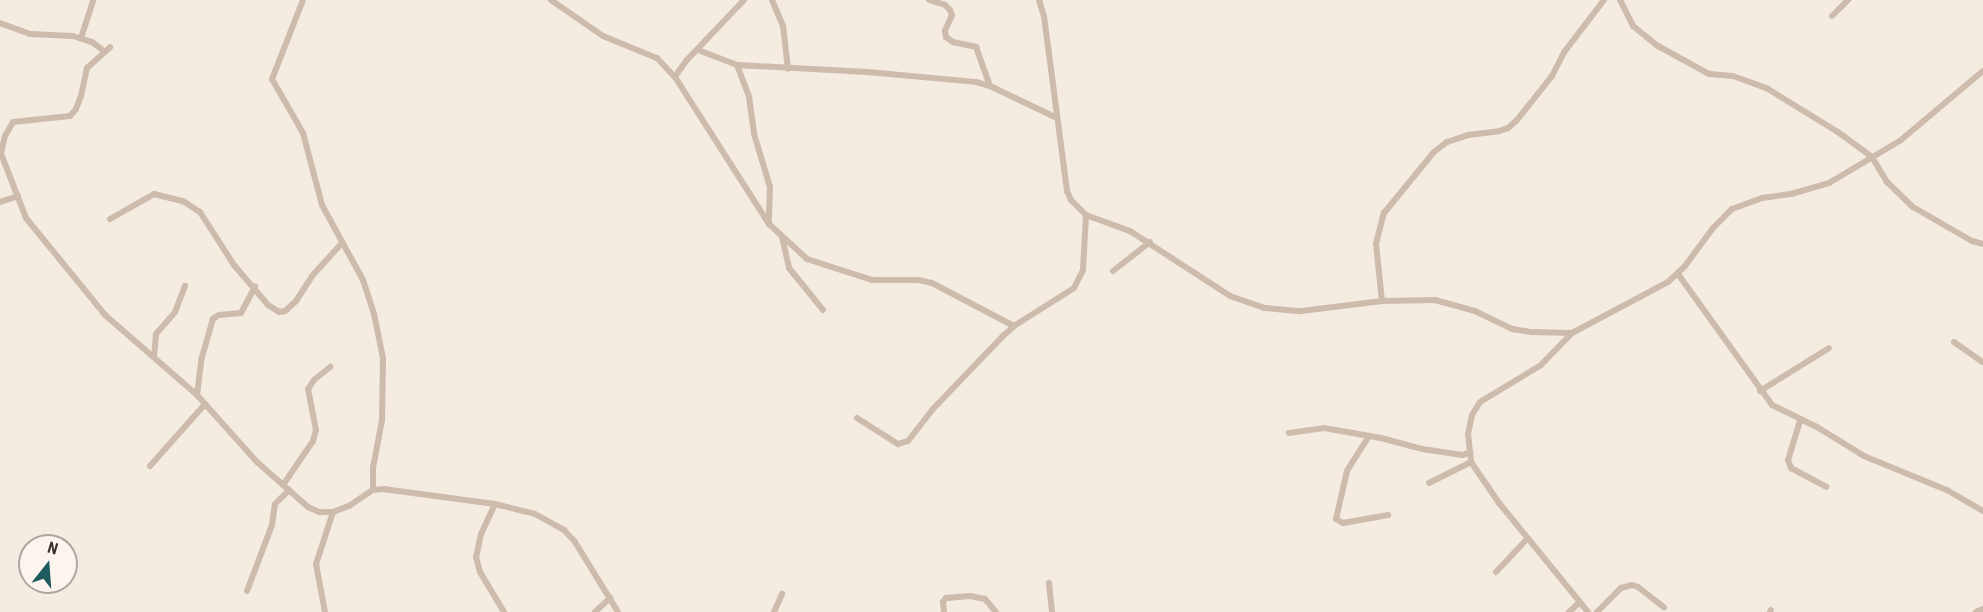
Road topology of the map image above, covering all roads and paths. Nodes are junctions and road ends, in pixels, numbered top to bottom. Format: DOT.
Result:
graph roads {
  1 [pos="93,0"];
  2 [pos="303,0"];
  3 [pos="551,0"];
  4 [pos="744,0"];
  5 [pos="772,0"];
  6 [pos="929,0"];
  7 [pos="1039,0"];
  8 [pos="1604,0"];
  9 [pos="1620,0"];
  10 [pos="1848,0"];
  11 [pos="1832,16"];
  12 [pos="0,23"];
  13 [pos="81,38"];
  14 [pos="698,50"];
  15 [pos="737,64"];
  16 [pos="788,69"];
  17 [pos="1983,71"];
  18 [pos="675,77"];
  19 [pos="990,86"];
  20 [pos="1055,117"];
  21 [pos="0,152"];
  22 [pos="1872,157"];
  23 [pos="18,196"];
  24 [pos="0,202"];
  25 [pos="1086,215"];
  26 [pos="110,219"];
  27 [pos="769,224"];
  28 [pos="782,237"];
  29 [pos="1150,242"];
  30 [pos="342,243"];
  31 [pos="1983,244"];
  32 [pos="1113,271"];
  33 [pos="1678,274"];
  34 [pos="185,286"];
  35 [pos="255,287"];
  36 [pos="1382,301"];
  37 [pos="823,310"];
  38 [pos="1014,326"];
  39 [pos="1572,333"];
  40 [pos="1954,342"];
  41 [pos="1829,348"];
  42 [pos="154,357"];
  43 [pos="1983,362"];
  44 [pos="330,367"];
  45 [pos="1760,391"];
  46 [pos="197,395"];
  47 [pos="205,404"];
  48 [pos="857,418"];
  49 [pos="1800,421"];
  50 [pos="1289,433"];
  51 [pos="1369,436"];
  52 [pos="1470,453"];
  53 [pos="1471,462"];
  54 [pos="150,466"];
  55 [pos="1429,483"];
  56 [pos="1826,487"];
  57 [pos="286,488"];
  58 [pos="373,490"];
  59 [pos="495,504"];
  60 [pos="1983,511"];
  61 [pos="333,512"];
  62 [pos="1388,515"];
  63 [pos="1527,539"];
  64 [pos="1496,572"];
  65 [pos="1049,583"];
  66 [pos="247,591"];
  67 [pos="782,594"];
  68 [pos="610,598"];
  69 [pos="1579,603"];
  70 [pos="1664,607"];
  71 [pos="1983,609"];
  72 [pos="325,612"];
  73 [pos="504,612"];
  74 [pos="595,612"];
  75 [pos="618,612"];
  76 [pos="774,612"];
  77 [pos="944,612"];
  78 [pos="996,612"];
  79 [pos="1052,612"];
  80 [pos="1569,612"];
  81 [pos="1588,612"];
  82 [pos="1596,612"];
  83 [pos="1976,612"];
  1 -- 13 [label="street"];
  2 -- 30 [label="street"];
  3 -- 18 [label="street"];
  4 -- 14 [label="street"];
  5 -- 16 [label="street"];
  6 -- 19 [label="street"];
  7 -- 20 [label="street"];
  8 -- 36 [label="street"];
  9 -- 22 [label="street"];
  10 -- 11 [label="street"];
  12 -- 13 [label="street"];
  13 -- 21 [label="street"];
  14 -- 15 [label="street"];
  14 -- 18 [label="street"];
  15 -- 16 [label="street"];
  15 -- 27 [label="street"];
  16 -- 19 [label="street"];
  17 -- 22 [label="street"];
  18 -- 27 [label="street"];
  19 -- 20 [label="street"];
  20 -- 25 [label="street"];
  21 -- 23 [label="street"];
  22 -- 31 [label="street"];
  22 -- 33 [label="street"];
  23 -- 24 [label="street"];
  23 -- 42 [label="street"];
  25 -- 29 [label="street"];
  25 -- 38 [label="street"];
  26 -- 35 [label="street"];
  27 -- 28 [label="street"];
  28 -- 37 [label="street"];
  28 -- 38 [label="street"];
  29 -- 32 [label="street"];
  29 -- 36 [label="street"];
  30 -- 35 [label="street"];
  30 -- 58 [label="street"];
  33 -- 39 [label="street"];
  33 -- 45 [label="street"];
  34 -- 42 [label="street"];
  35 -- 46 [label="street"];
  36 -- 39 [label="street"];
  38 -- 48 [label="street"];
  39 -- 52 [label="street"];
  40 -- 43 [label="street"];
  41 -- 45 [label="street"];
  42 -- 46 [label="street"];
  44 -- 57 [label="street"];
  45 -- 49 [label="street"];
  46 -- 47 [label="street"];
  47 -- 54 [label="street"];
  47 -- 57 [label="street"];
  49 -- 56 [label="street"];
  49 -- 60 [label="street"];
  50 -- 51 [label="street"];
  51 -- 52 [label="street"];
  51 -- 62 [label="street"];
  52 -- 53 [label="street"];
  53 -- 55 [label="street"];
  53 -- 63 [label="street"];
  57 -- 61 [label="street"];
  57 -- 66 [label="street"];
  58 -- 59 [label="street"];
  58 -- 61 [label="street"];
  59 -- 68 [label="street"];
  59 -- 73 [label="street"];
  61 -- 72 [label="street"];
  63 -- 64 [label="street"];
  63 -- 69 [label="street"];
  65 -- 79 [label="street"];
  67 -- 76 [label="street"];
  68 -- 74 [label="street"];
  68 -- 75 [label="street"];
  69 -- 80 [label="street"];
  69 -- 81 [label="street"];
  70 -- 82 [label="street"];
  71 -- 83 [label="street"];
  77 -- 78 [label="street"];
}
